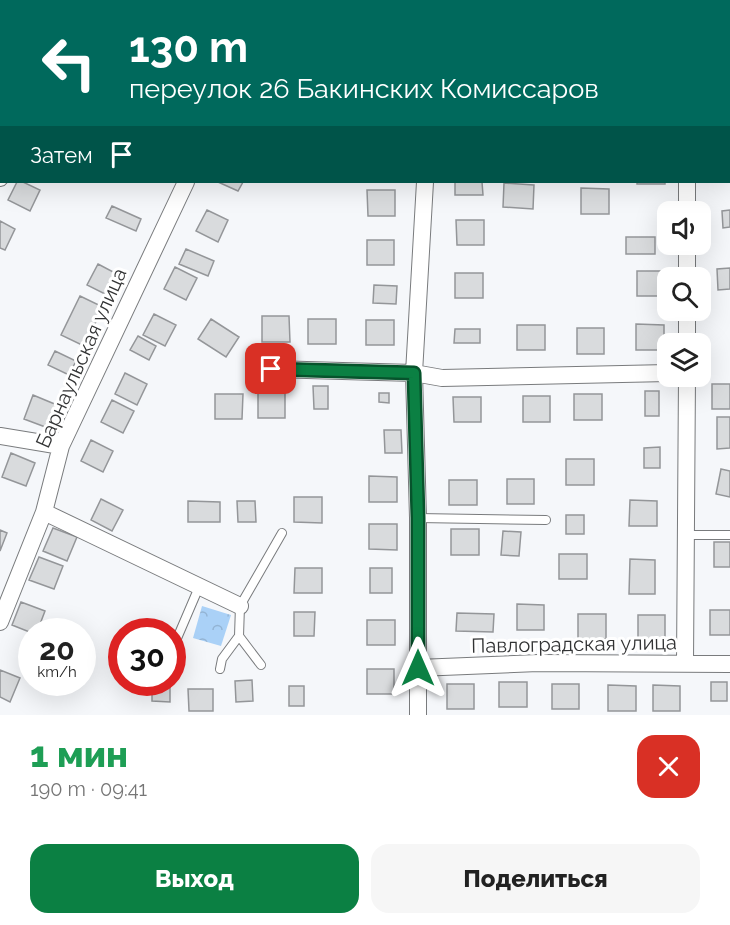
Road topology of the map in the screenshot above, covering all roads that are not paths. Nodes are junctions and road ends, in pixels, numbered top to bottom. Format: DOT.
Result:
graph roads {
  1 [pos="186,183"];
  2 [pos="425,183"];
  3 [pos="687,183"];
  4 [pos="687,201"];
  5 [pos="271,369"];
  6 [pos="414,373"];
  7 [pos="657,373"];
  8 [pos="687,387"];
  9 [pos="0,436"];
  10 [pos="61,446"];
  11 [pos="44,512"];
  12 [pos="418,518"];
  13 [pos="546,520"];
  14 [pos="282,533"];
  15 [pos="686,535"];
  16 [pos="730,535"];
  17 [pos="199,587"];
  18 [pos="240,606"];
  19 [pos="186,618"];
  20 [pos="0,622"];
  21 [pos="239,636"];
  22 [pos="685,663"];
  23 [pos="730,664"];
  24 [pos="261,665"];
  25 [pos="418,668"];
  26 [pos="220,669"];
  27 [pos="418,715"];
  1 -- 10 [label="street, Барнаульская улица"];
  2 -- 6 [label="street"];
  3 -- 4 [label="street"];
  5 -- 6 [label="street"];
  6 -- 7 [label="street"];
  6 -- 12 [label="street"];
  8 -- 15 [label="street"];
  9 -- 10 [label="street"];
  10 -- 11 [label="street, Барнаульская улица"];
  11 -- 17 [label="street"];
  11 -- 20 [label="street, Барнаульская улица"];
  12 -- 13 [label="lane"];
  12 -- 25 [label="street"];
  14 -- 18 [label="lane"];
  15 -- 16 [label="lane"];
  15 -- 22 [label="street"];
  17 -- 18 [label="street"];
  17 -- 19 [label="lane"];
  18 -- 21 [label="lane"];
  21 -- 24 [label="lane"];
  21 -- 26 [label="lane"];
  22 -- 23 [label="street, Павлоградская улица"];
  22 -- 25 [label="street, Павлоградская улица"];
  25 -- 27 [label="street"];
}
